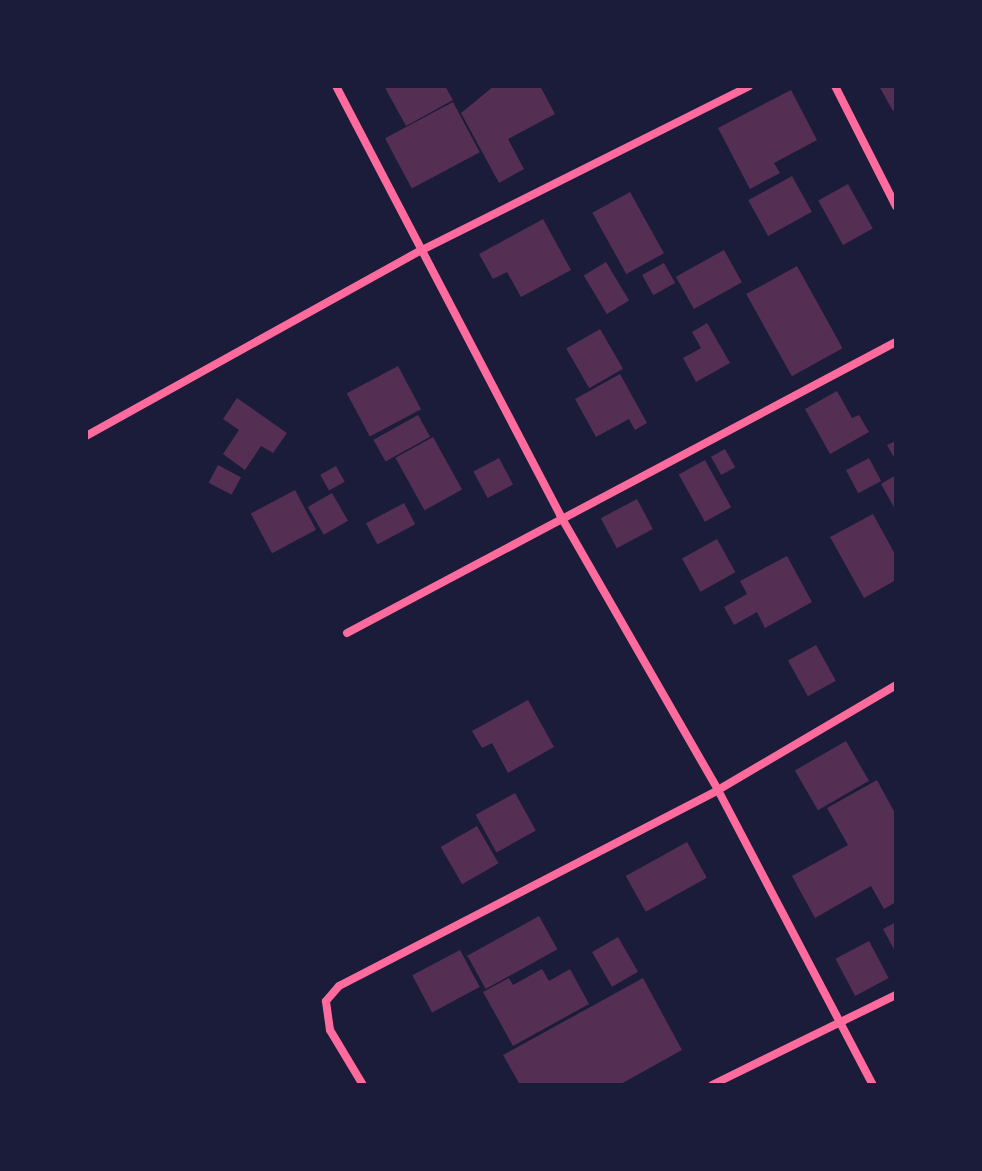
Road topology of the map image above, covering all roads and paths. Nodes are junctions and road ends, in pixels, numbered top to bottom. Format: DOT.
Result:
graph roads {
  1 [pos="336,86"];
  2 [pos="749,86"];
  3 [pos="835,86"];
  4 [pos="896,206"];
  5 [pos="420,251"];
  6 [pos="896,342"];
  7 [pos="86,436"];
  8 [pos="560,515"];
  9 [pos="347,633"];
  10 [pos="896,685"];
  11 [pos="718,790"];
  12 [pos="896,995"];
  13 [pos="841,1023"];
  14 [pos="363,1085"];
  15 [pos="712,1085"];
  16 [pos="873,1085"];
  1 -- 5 [label="street"];
  2 -- 5 [label="street"];
  3 -- 4 [label="street"];
  5 -- 7 [label="street"];
  5 -- 8 [label="street"];
  6 -- 8 [label="street"];
  8 -- 9 [label="street"];
  8 -- 11 [label="street"];
  10 -- 11 [label="street"];
  11 -- 13 [label="street"];
  11 -- 14 [label="street"];
  12 -- 13 [label="street"];
  13 -- 15 [label="street"];
  13 -- 16 [label="street"];
}
